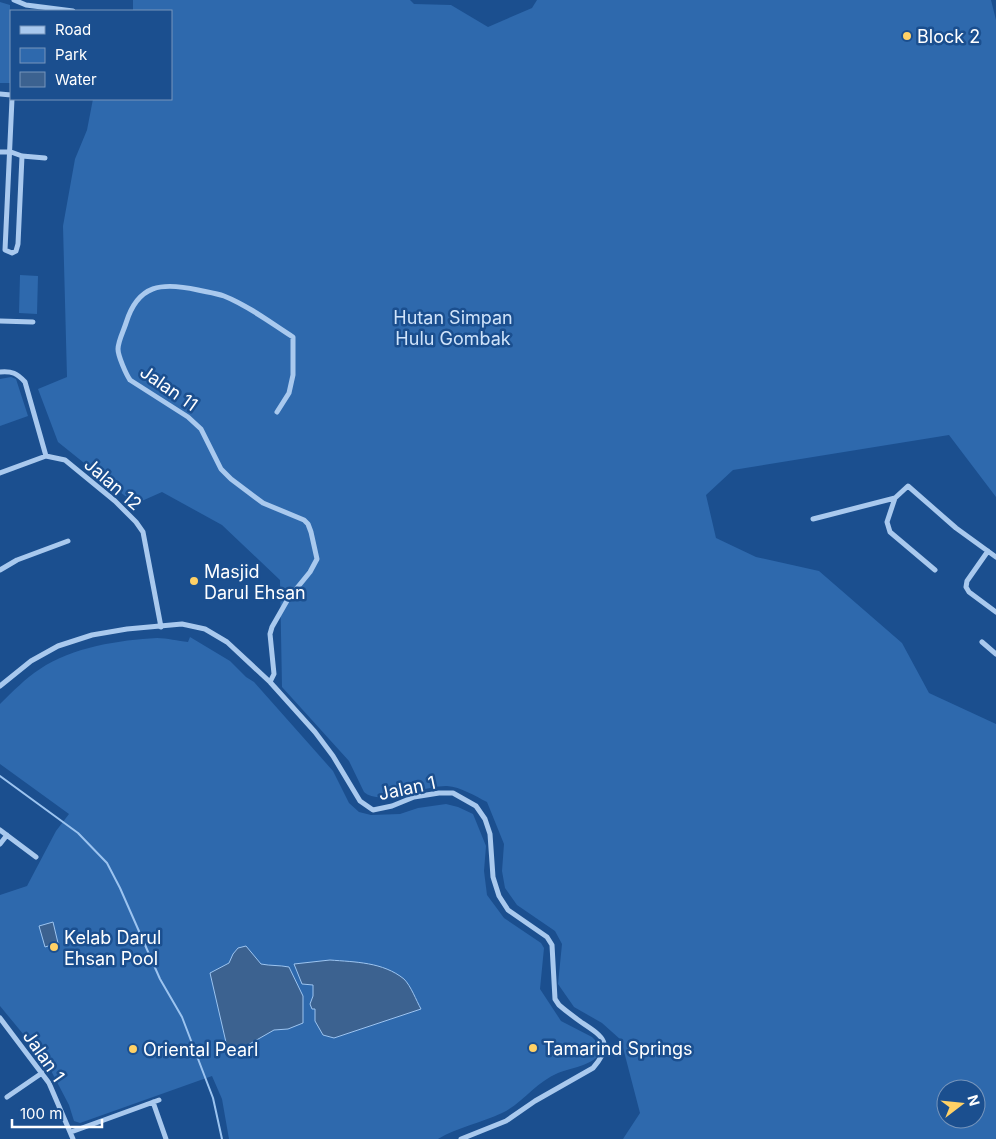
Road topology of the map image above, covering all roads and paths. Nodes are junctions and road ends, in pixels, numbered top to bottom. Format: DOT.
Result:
graph roads {
  1 [pos="14,0"];
  2 [pos="65,10"];
  3 [pos="12,100"];
  4 [pos="0,152"];
  5 [pos="10,152"];
  6 [pos="22,156"];
  7 [pos="45,158"];
  8 [pos="0,208"];
  9 [pos="8,209"];
  10 [pos="0,321"];
  11 [pos="34,322"];
  12 [pos="0,372"];
  13 [pos="277,412"];
  14 [pos="46,456"];
  15 [pos="0,473"];
  16 [pos="895,498"];
  17 [pos="813,519"];
  18 [pos="68,541"];
  19 [pos="988,552"];
  20 [pos="996,557"];
  21 [pos="0,570"];
  22 [pos="935,570"];
  23 [pos="996,612"];
  24 [pos="161,627"];
  25 [pos="982,642"];
  26 [pos="996,654"];
  27 [pos="270,682"];
  28 [pos="0,686"];
  29 [pos="0,830"];
  30 [pos="7,835"];
  31 [pos="0,844"];
  32 [pos="36,857"];
  33 [pos="0,1018"];
  34 [pos="42,1073"];
  35 [pos="7,1097"];
  36 [pos="71,1132"];
  37 [pos="73,1139"];
  38 [pos="166,1139"];
  39 [pos="461,1139"];
  1 -- 2 [label="street"];
  3 -- 5 [label="street"];
  4 -- 5 [label="street"];
  5 -- 6 [label="street"];
  5 -- 9 [label="street"];
  6 -- 7 [label="street"];
  6 -- 9 [label="street"];
  8 -- 9 [label="street"];
  10 -- 11 [label="street"];
  12 -- 14 [label="street"];
  13 -- 27 [label="street, Jalan 11"];
  14 -- 15 [label="street"];
  14 -- 24 [label="street, Jalan 12"];
  16 -- 17 [label="street"];
  16 -- 19 [label="street"];
  16 -- 22 [label="street"];
  18 -- 21 [label="street"];
  19 -- 20 [label="street"];
  19 -- 23 [label="street"];
  24 -- 27 [label="street, Jalan 1"];
  24 -- 28 [label="street, Jalan 1"];
  25 -- 26 [label="street"];
  27 -- 39 [label="street, Jalan 1"];
  29 -- 30 [label="street"];
  30 -- 31 [label="street"];
  30 -- 32 [label="street"];
  33 -- 34 [label="street, Jalan 1"];
  34 -- 35 [label="street"];
  34 -- 36 [label="street, Jalan 1"];
  36 -- 37 [label="street, Jalan 1"];
  36 -- 38 [label="street"];
}
